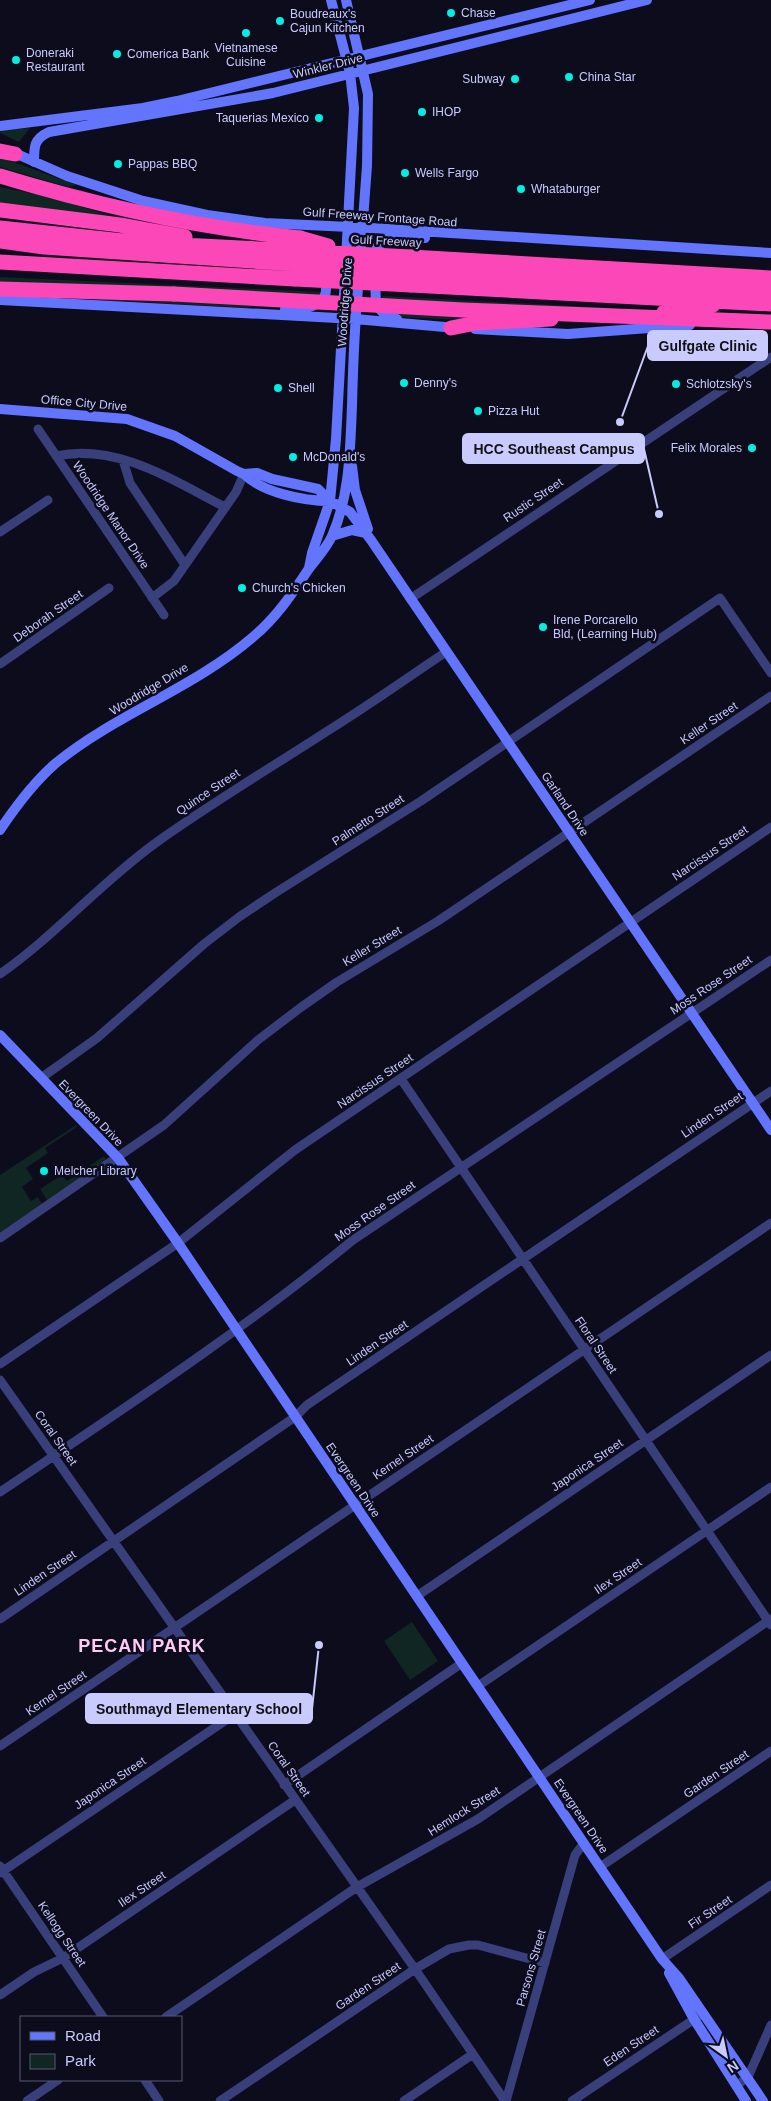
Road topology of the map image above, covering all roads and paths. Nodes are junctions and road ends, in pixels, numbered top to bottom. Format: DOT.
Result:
graph roads {
  1 [pos="331,0"];
  2 [pos="346,0"];
  3 [pos="590,0"];
  4 [pos="647,0"];
  5 [pos="615,4"];
  6 [pos="549,10"];
  7 [pos="488,26"];
  8 [pos="452,34"];
  9 [pos="514,34"];
  10 [pos="490,40"];
  11 [pos="456,48"];
  12 [pos="360,56"];
  13 [pos="347,59"];
  14 [pos="364,70"];
  15 [pos="350,73"];
  16 [pos="0,126"];
  17 [pos="0,146"];
  18 [pos="0,151"];
  19 [pos="15,154"];
  20 [pos="34,162"];
  21 [pos="0,176"];
  22 [pos="0,210"];
  23 [pos="349,226"];
  24 [pos="363,227"];
  25 [pos="0,228"];
  26 [pos="475,235"];
  27 [pos="0,241"];
  28 [pos="243,248"];
  29 [pos="297,251"];
  30 [pos="771,253"];
  31 [pos="0,262"];
  32 [pos="412,271"];
  33 [pos="771,278"];
  34 [pos="5,289"];
  35 [pos="771,292"];
  36 [pos="0,300"];
  37 [pos="724,301"];
  38 [pos="771,304"];
  39 [pos="257,314"];
  40 [pos="342,319"];
  41 [pos="355,319"];
  42 [pos="771,322"];
  43 [pos="414,324"];
  44 [pos="451,328"];
  45 [pos="771,328"];
  46 [pos="771,357"];
  47 [pos="0,409"];
  48 [pos="38,429"];
  49 [pos="351,455"];
  50 [pos="56,456"];
  51 [pos="123,460"];
  52 [pos="244,474"];
  53 [pos="48,500"];
  54 [pos="330,501"];
  55 [pos="342,506"];
  56 [pos="225,507"];
  57 [pos="0,532"];
  58 [pos="332,536"];
  59 [pos="369,536"];
  60 [pos="186,565"];
  61 [pos="309,569"];
  62 [pos="110,588"];
  63 [pos="152,598"];
  64 [pos="410,599"];
  65 [pos="164,615"];
  66 [pos="446,652"];
  67 [pos="0,664"];
  68 [pos="771,673"];
  69 [pos="771,696"];
  70 [pos="509,742"];
  71 [pos="771,827"];
  72 [pos="0,828"];
  73 [pos="569,833"];
  74 [pos="630,922"];
  75 [pos="771,960"];
  76 [pos="0,974"];
  77 [pos="693,1013"];
  78 [pos="0,1035"];
  79 [pos="41,1078"];
  80 [pos="401,1079"];
  81 [pos="771,1091"];
  82 [pos="753,1103"];
  83 [pos="771,1130"];
  84 [pos="118,1158"];
  85 [pos="460,1168"];
  86 [pos="771,1223"];
  87 [pos="0,1238"];
  88 [pos="178,1243"];
  89 [pos="523,1259"];
  90 [pos="237,1331"];
  91 [pos="584,1350"];
  92 [pos="771,1355"];
  93 [pos="0,1364"];
  94 [pos="0,1380"];
  95 [pos="295,1418"];
  96 [pos="646,1440"];
  97 [pos="53,1456"];
  98 [pos="771,1487"];
  99 [pos="0,1492"];
  100 [pos="355,1505"];
  101 [pos="706,1531"];
  102 [pos="114,1542"];
  103 [pos="417,1596"];
  104 [pos="0,1619"];
  105 [pos="770,1622"];
  106 [pos="174,1628"];
  107 [pos="462,1662"];
  108 [pos="478,1686"];
  109 [pos="235,1714"];
  110 [pos="0,1746"];
  111 [pos="771,1751"];
  112 [pos="540,1776"];
  113 [pos="284,1784"];
  114 [pos="295,1800"];
  115 [pos="584,1843"];
  116 [pos="600,1867"];
  117 [pos="1,1870"];
  118 [pos="771,1885"];
  119 [pos="357,1887"];
  120 [pos="63,1958"];
  121 [pos="662,1959"];
  122 [pos="545,1962"];
  123 [pos="415,1969"];
  124 [pos="0,1995"];
  125 [pos="704,2013"];
  126 [pos="102,2016"];
  127 [pos="167,2016"];
  128 [pos="694,2019"];
  129 [pos="771,2027"];
  130 [pos="473,2054"];
  131 [pos="748,2077"];
  132 [pos="57,2081"];
  133 [pos="146,2081"];
  134 [pos="736,2086"];
  135 [pos="761,2100"];
  136 [pos="27,2101"];
  137 [pos="160,2101"];
  138 [pos="220,2101"];
  139 [pos="404,2101"];
  140 [pos="505,2101"];
  141 [pos="572,2101"];
  142 [pos="746,2101"];
  1 -- 13 [label="main road, Woodridge Drive"];
  2 -- 12 [label="main road, Woodridge Drive"];
  3 -- 6 [label="main road, Winkler Drive"];
  4 -- 5 [label="main road, Winkler Drive"];
  5 -- 9 [label="main road, Winkler Drive"];
  6 -- 7 [label="main road, Winkler Drive"];
  6 -- 9 [label="main road"];
  7 -- 8 [label="main road, Winkler Drive"];
  7 -- 10 [label="main road"];
  8 -- 11 [label="main road"];
  8 -- 12 [label="main road, Winkler Drive"];
  9 -- 10 [label="main road, Winkler Drive"];
  10 -- 11 [label="main road, Winkler Drive"];
  11 -- 14 [label="main road, Winkler Drive"];
  12 -- 13 [label="main road, Winkler Drive"];
  12 -- 14 [label="main road, Woodridge Drive"];
  13 -- 15 [label="main road, Woodridge Drive"];
  13 -- 16 [label="main road, Winkler Drive"];
  14 -- 15 [label="main road, Winkler Drive"];
  14 -- 24 [label="main road, Woodridge Drive"];
  15 -- 20 [label="main road, Winkler Drive"];
  15 -- 23 [label="main road, Woodridge Drive"];
  17 -- 19 [label="main road, Gulf Freeway Frontage Road"];
  18 -- 19 [label="highway"];
  19 -- 20 [label="main road, Gulf Freeway Frontage Road"];
  20 -- 29 [label="main road, Gulf Freeway Frontage Road"];
  21 -- 29 [label="highway"];
  22 -- 28 [label="highway"];
  23 -- 24 [label="main road, Gulf Freeway Frontage Road"];
  23 -- 29 [label="main road, Gulf Freeway Frontage Road"];
  23 -- 40 [label="main road, Woodridge Drive"];
  24 -- 26 [label="main road, Gulf Freeway Frontage Road"];
  24 -- 41 [label="main road, Woodridge Drive"];
  25 -- 28 [label="highway, Gulf Freeway"];
  26 -- 30 [label="main road, Gulf Freeway Frontage Road"];
  26 -- 43 [label="main road"];
  27 -- 29 [label="highway, Gulf Freeway"];
  28 -- 29 [label="highway, Gulf Freeway"];
  29 -- 31 [label="highway, Gulf Freeway"];
  29 -- 32 [label="highway, Gulf Freeway, bridge"];
  29 -- 32 [label="highway, Gulf Freeway, bridge"];
  29 -- 39 [label="main road"];
  32 -- 33 [label="highway, Gulf Freeway"];
  32 -- 35 [label="highway, Gulf Freeway"];
  32 -- 37 [label="highway, Gulf Freeway"];
  34 -- 42 [label="highway, bridge"];
  36 -- 39 [label="main road"];
  37 -- 38 [label="highway, Gulf Freeway"];
  37 -- 44 [label="highway"];
  39 -- 40 [label="main road"];
  40 -- 41 [label="main road"];
  40 -- 54 [label="main road, Woodridge Drive"];
  41 -- 43 [label="main road"];
  41 -- 49 [label="main road, Woodridge Drive"];
  43 -- 44 [label="main road"];
  44 -- 45 [label="main road"];
  46 -- 64 [label="street, Rustic Street"];
  47 -- 52 [label="main road, Office City Drive"];
  48 -- 50 [label="street, Woodridge Manor Drive"];
  49 -- 55 [label="main road, Woodridge Drive"];
  49 -- 59 [label="main road"];
  50 -- 51 [label="street"];
  50 -- 63 [label="street, Woodridge Manor Drive"];
  51 -- 56 [label="street"];
  51 -- 60 [label="street"];
  52 -- 54 [label="main road, Office City Drive"];
  52 -- 56 [label="street"];
  53 -- 57 [label="street"];
  54 -- 55 [label="main road, Garland Drive"];
  54 -- 61 [label="main road, Woodridge Drive"];
  55 -- 58 [label="main road, Woodridge Drive"];
  55 -- 59 [label="main road, Garland Drive"];
  56 -- 60 [label="street"];
  58 -- 59 [label="main road"];
  58 -- 61 [label="main road, Woodridge Drive"];
  59 -- 64 [label="main road, Garland Drive"];
  60 -- 63 [label="street"];
  61 -- 72 [label="main road, Woodridge Drive"];
  62 -- 67 [label="street, Deborah Street"];
  63 -- 65 [label="street, Woodridge Manor Drive"];
  64 -- 66 [label="main road, Garland Drive"];
  66 -- 70 [label="main road, Garland Drive"];
  66 -- 76 [label="street, Quince Street"];
  68 -- 70 [label="street, Palmetto Street"];
  69 -- 73 [label="street, Keller Street"];
  70 -- 73 [label="main road, Garland Drive"];
  70 -- 79 [label="street, Palmetto Street"];
  71 -- 74 [label="street, Narcissus Street"];
  73 -- 74 [label="main road, Garland Drive"];
  73 -- 84 [label="street, Keller Street"];
  74 -- 77 [label="main road, Garland Drive"];
  74 -- 80 [label="street, Narcissus Street"];
  75 -- 77 [label="street, Moss Rose Street"];
  77 -- 82 [label="main road, Garland Drive"];
  77 -- 85 [label="street, Moss Rose Street"];
  78 -- 79 [label="main road, Evergreen Drive"];
  79 -- 84 [label="main road, Evergreen Drive"];
  80 -- 85 [label="street, Floral Street"];
  80 -- 88 [label="street, Narcissus Street"];
  81 -- 82 [label="street, Linden Street"];
  82 -- 83 [label="main road, Garland Drive"];
  82 -- 89 [label="street, Linden Street"];
  84 -- 87 [label="street, Keller Street"];
  84 -- 88 [label="main road, Evergreen Drive"];
  85 -- 89 [label="street, Floral Street"];
  85 -- 90 [label="street, Moss Rose Street"];
  86 -- 91 [label="street, Kernel Street"];
  88 -- 90 [label="main road, Evergreen Drive"];
  88 -- 93 [label="street, Narcissus Street"];
  89 -- 91 [label="street, Floral Street"];
  89 -- 95 [label="street, Linden Street"];
  90 -- 95 [label="main road, Evergreen Drive"];
  90 -- 97 [label="street, Moss Rose Street"];
  91 -- 96 [label="street, Floral Street"];
  91 -- 100 [label="street, Kernel Street"];
  92 -- 96 [label="street, Japonica Street"];
  94 -- 97 [label="street, Coral Street"];
  95 -- 100 [label="main road, Evergreen Drive"];
  95 -- 102 [label="street, Linden Street"];
  96 -- 101 [label="street, Floral Street"];
  96 -- 103 [label="street, Japonica Street"];
  97 -- 99 [label="street, Moss Rose Street"];
  97 -- 102 [label="street, Coral Street"];
  98 -- 101 [label="street, Ilex Street"];
  100 -- 103 [label="main road, Evergreen Drive"];
  100 -- 106 [label="street, Kernel Street"];
  101 -- 105 [label="street, Floral Street"];
  101 -- 108 [label="street, Ilex Street"];
  102 -- 104 [label="street, Linden Street"];
  102 -- 106 [label="street, Coral Street"];
  103 -- 107 [label="main road, Evergreen Drive"];
  105 -- 112 [label="street, Hemlock Street"];
  106 -- 109 [label="street, Coral Street"];
  106 -- 110 [label="street, Kernel Street"];
  107 -- 108 [label="main road, Evergreen Drive"];
  107 -- 113 [label="street"];
  108 -- 112 [label="main road, Evergreen Drive"];
  109 -- 113 [label="street, Coral Street"];
  109 -- 117 [label="street, Japonica Street"];
  111 -- 116 [label="street, Garden Street"];
  112 -- 115 [label="main road, Evergreen Drive"];
  112 -- 119 [label="street, Hemlock Street"];
  113 -- 114 [label="street, Coral Street"];
  114 -- 119 [label="street, Coral Street"];
  114 -- 120 [label="street, Ilex Street"];
  115 -- 116 [label="main road, Evergreen Drive"];
  115 -- 122 [label="street, Parsons Street"];
  116 -- 121 [label="main road, Evergreen Drive"];
  117 -- 120 [label="street, Kellogg Street"];
  118 -- 121 [label="street, Fir Street"];
  119 -- 123 [label="street, Coral Street"];
  119 -- 127 [label="street, Hemlock Street"];
  120 -- 124 [label="street, Ilex Street"];
  120 -- 126 [label="street, Kellogg Street"];
  121 -- 125 [label="main road, Evergreen Drive"];
  121 -- 128 [label="main road, Evergreen Drive"];
  122 -- 123 [label="street, Garden Street"];
  122 -- 140 [label="street, Parsons Street"];
  123 -- 130 [label="street, Coral Street"];
  123 -- 138 [label="street, Garden Street"];
  125 -- 128 [label="street, Eden Street"];
  125 -- 131 [label="main road, Evergreen Drive"];
  128 -- 134 [label="main road, Evergreen Drive"];
  128 -- 141 [label="street, Eden Street"];
  129 -- 131 [label="street"];
  130 -- 139 [label="street"];
  130 -- 140 [label="street, Coral Street"];
  131 -- 134 [label="street"];
  131 -- 135 [label="main road, Evergreen Drive"];
  132 -- 136 [label="street"];
  133 -- 137 [label="street"];
  134 -- 142 [label="main road, Evergreen Drive"];
}
